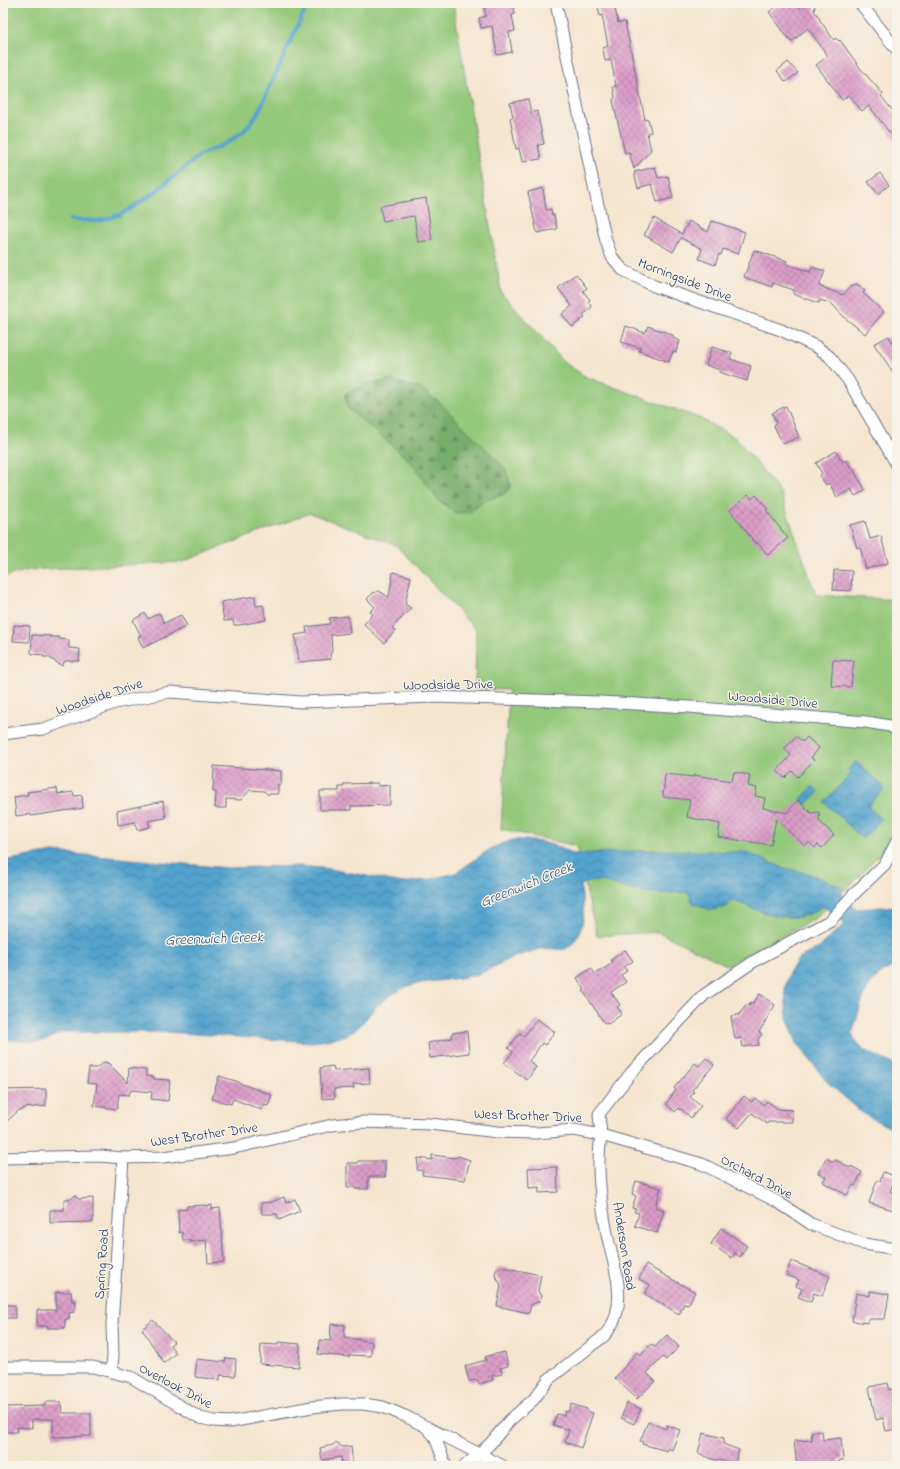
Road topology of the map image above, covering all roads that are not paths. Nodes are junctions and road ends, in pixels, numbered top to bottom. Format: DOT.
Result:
graph roads {
  1 [pos="556,3"];
  2 [pos="860,3"];
  3 [pos="897,50"];
  4 [pos="897,465"];
  5 [pos="897,730"];
  6 [pos="3,734"];
  7 [pos="897,841"];
  8 [pos="600,1134"];
  9 [pos="3,1158"];
  10 [pos="122,1158"];
  11 [pos="897,1249"];
  12 [pos="3,1367"];
  13 [pos="111,1372"];
  14 [pos="426,1426"];
  15 [pos="479,1455"];
  16 [pos="446,1466"];
  17 [pos="465,1466"];
  18 [pos="502,1466"];
  1 -- 4 [label="street, Morningside Drive"];
  2 -- 3 [label="street"];
  5 -- 6 [label="street, Woodside Drive"];
  7 -- 8 [label="street, West Brother Drive"];
  8 -- 10 [label="street, West Brother Drive"];
  8 -- 11 [label="street, Orchard Drive"];
  8 -- 15 [label="street, Anderson Road"];
  9 -- 10 [label="street, West Brother Drive"];
  10 -- 13 [label="street, Spring Road"];
  12 -- 13 [label="street, Overlook Drive"];
  13 -- 14 [label="street, Overlook Drive"];
  14 -- 15 [label="street, Overlook Drive"];
  14 -- 16 [label="street"];
  15 -- 17 [label="street, Anderson Road"];
  15 -- 18 [label="street, Overlook Drive"];
}
